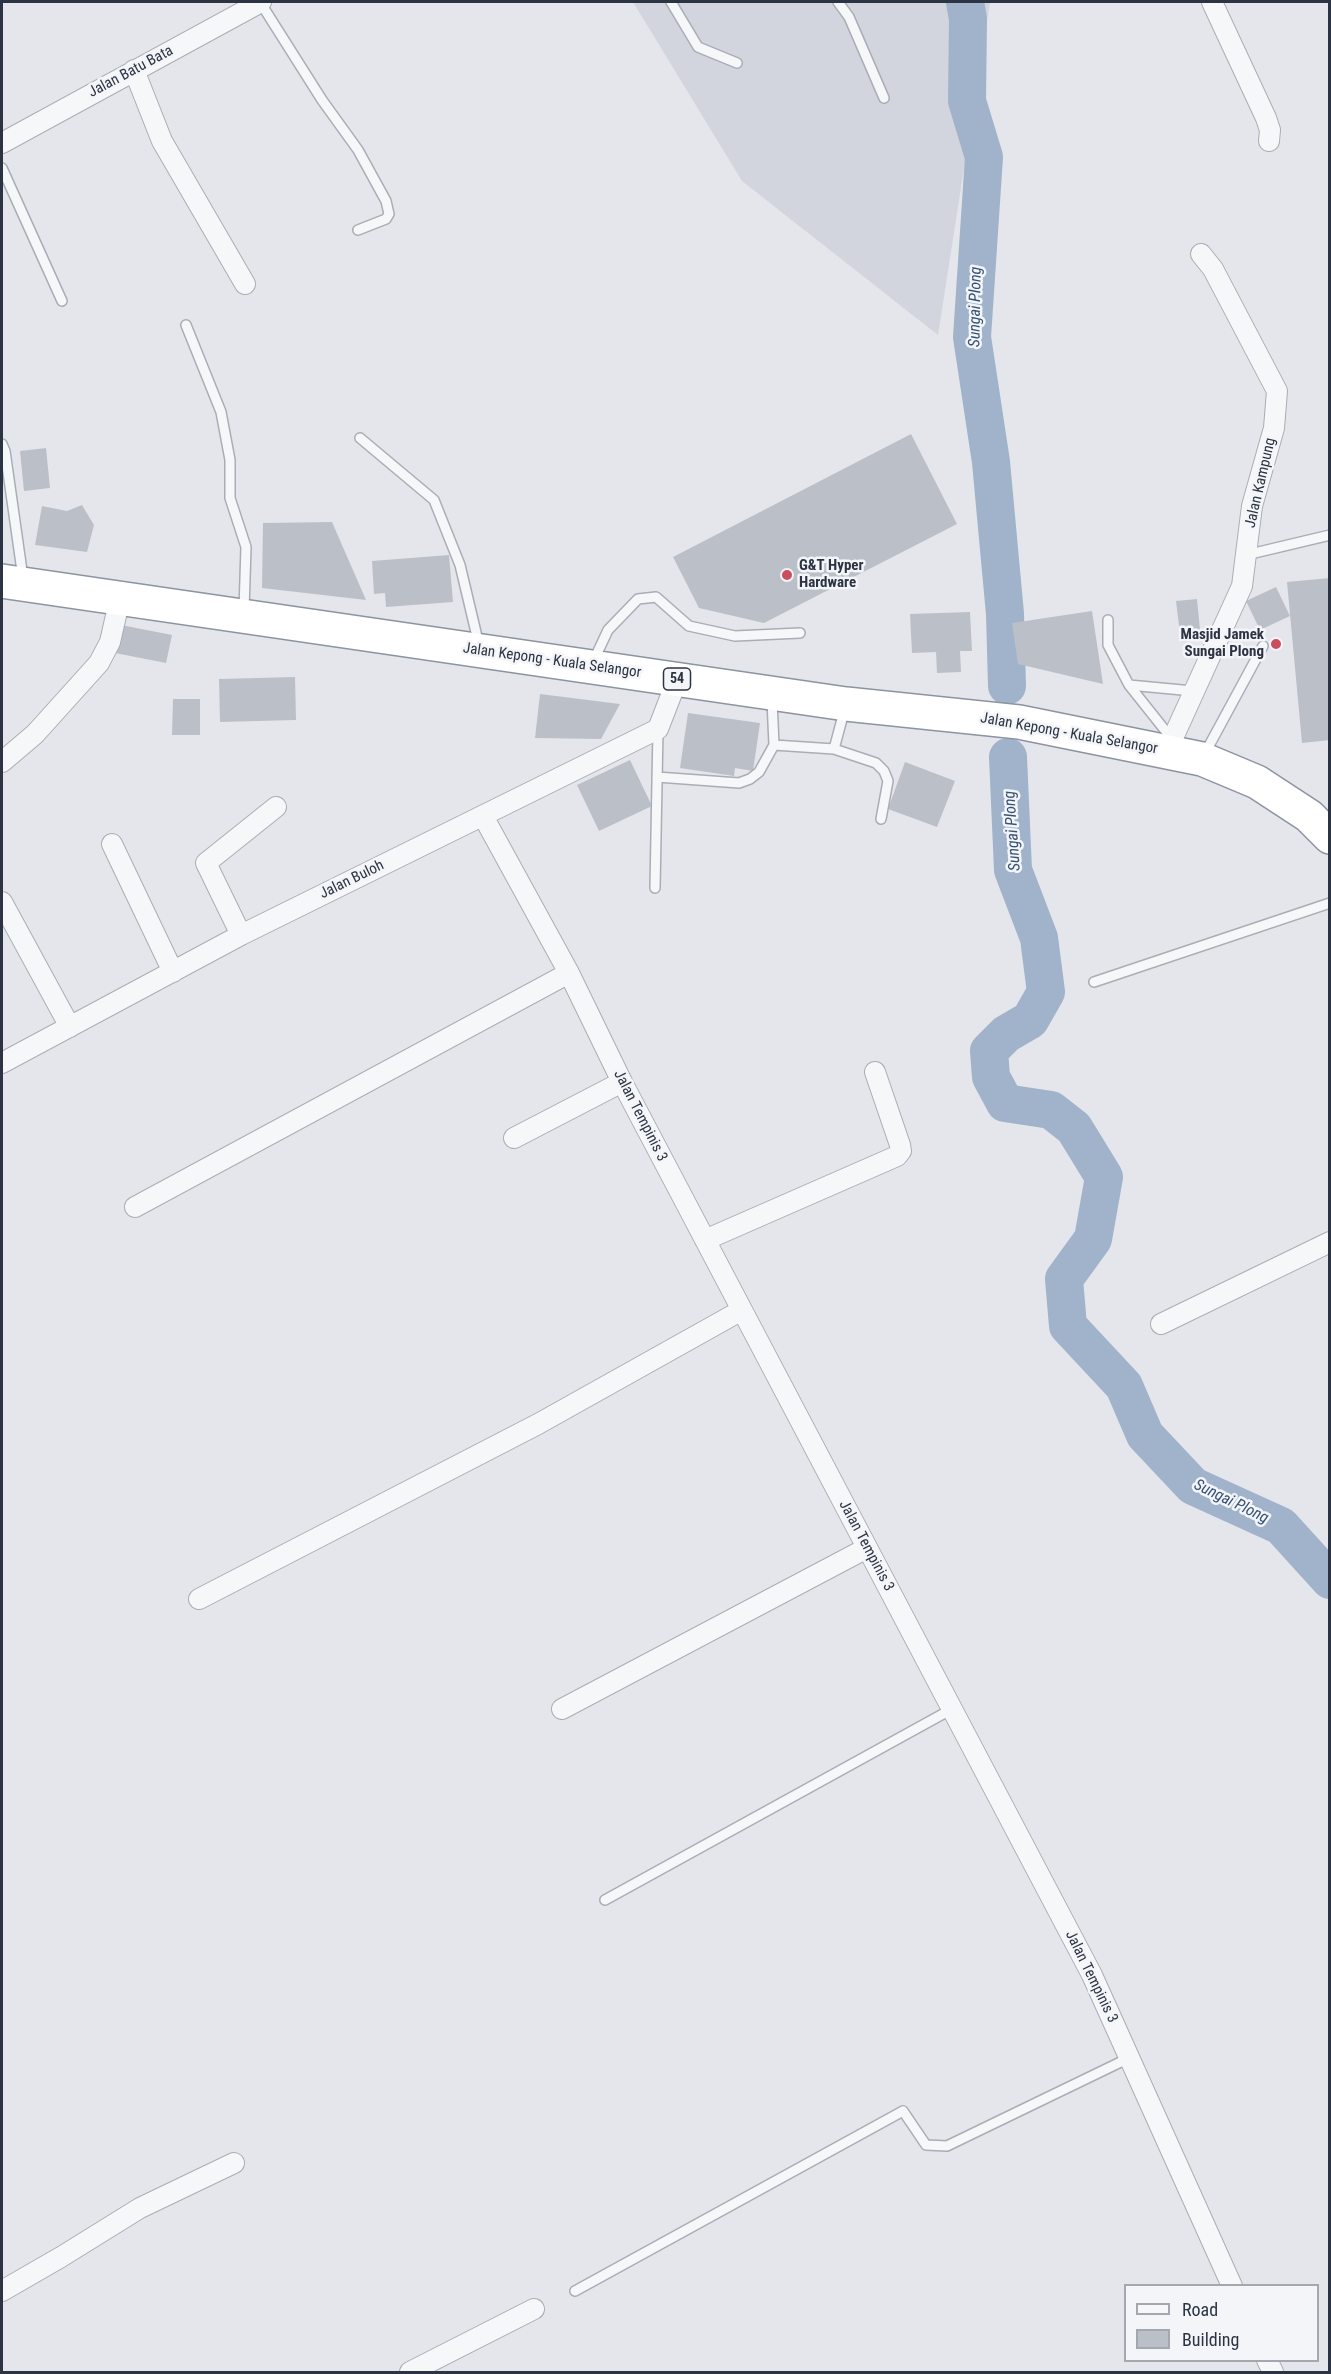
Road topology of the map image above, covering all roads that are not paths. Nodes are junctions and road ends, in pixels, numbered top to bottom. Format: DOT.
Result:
graph roads {
  1 [pos="261,2"];
  2 [pos="671,2"];
  3 [pos="838,2"];
  4 [pos="1212,2"];
  5 [pos="738,63"];
  6 [pos="134,70"];
  7 [pos="884,98"];
  8 [pos="1269,141"];
  9 [pos="2,143"];
  10 [pos="2,168"];
  11 [pos="357,230"];
  12 [pos="1201,254"];
  13 [pos="245,284"];
  14 [pos="62,301"];
  15 [pos="186,325"];
  16 [pos="360,438"];
  17 [pos="2,444"];
  18 [pos="1329,535"];
  19 [pos="1246,555"];
  20 [pos="13,582"];
  21 [pos="120,598"];
  22 [pos="244,616"];
  23 [pos="1108,620"];
  24 [pos="800,633"];
  25 [pos="1263,646"];
  26 [pos="480,650"];
  27 [pos="591,667"];
  28 [pos="677,680"];
  29 [pos="1129,685"];
  30 [pos="1193,691"];
  31 [pos="772,693"];
  32 [pos="846,704"];
  33 [pos="658,729"];
  34 [pos="774,745"];
  35 [pos="1170,745"];
  36 [pos="834,749"];
  37 [pos="1202,759"];
  38 [pos="2,762"];
  39 [pos="657,777"];
  40 [pos="276,807"];
  41 [pos="483,816"];
  42 [pos="881,819"];
  43 [pos="1329,837"];
  44 [pos="112,844"];
  45 [pos="654,888"];
  46 [pos="2,902"];
  47 [pos="1329,903"];
  48 [pos="241,935"];
  49 [pos="173,972"];
  50 [pos="569,974"];
  51 [pos="1094,982"];
  52 [pos="70,1027"];
  53 [pos="2,1063"];
  54 [pos="874,1072"];
  55 [pos="622,1082"];
  56 [pos="514,1138"];
  57 [pos="135,1207"];
  58 [pos="705,1240"];
  59 [pos="1329,1242"];
  60 [pos="742,1310"];
  61 [pos="1161,1324"];
  62 [pos="867,1548"];
  63 [pos="199,1599"];
  64 [pos="562,1709"];
  65 [pos="952,1709"];
  66 [pos="604,1900"];
  67 [pos="1129,2058"];
  68 [pos="234,2163"];
  69 [pos="1231,2284"];
  70 [pos="2,2291"];
  71 [pos="575,2291"];
  72 [pos="534,2309"];
  73 [pos="410,2373"];
  1 -- 6 [label="street, Jalan Batu Bata"];
  1 -- 11 [label="lane"];
  2 -- 5 [label="lane"];
  3 -- 7 [label="lane"];
  4 -- 8 [label="street"];
  6 -- 9 [label="street, Jalan Batu Bata"];
  6 -- 13 [label="street"];
  10 -- 14 [label="lane"];
  12 -- 19 [label="street, Jalan Kampung"];
  15 -- 22 [label="lane"];
  16 -- 26 [label="lane"];
  17 -- 20 [label="lane"];
  18 -- 19 [label="lane"];
  19 -- 30 [label="street, Jalan Kampung"];
  20 -- 21 [label="highway, Jalan Kepong - Kuala Selangor / 54"];
  21 -- 22 [label="highway, Jalan Kepong - Kuala Selangor / 54"];
  21 -- 38 [label="street"];
  22 -- 26 [label="highway, Jalan Kepong - Kuala Selangor / 54"];
  23 -- 29 [label="lane"];
  24 -- 27 [label="lane"];
  25 -- 37 [label="lane"];
  26 -- 27 [label="highway, Jalan Kepong - Kuala Selangor / 54"];
  27 -- 28 [label="highway, Jalan Kepong - Kuala Selangor / 54"];
  28 -- 31 [label="highway, Jalan Kepong - Kuala Selangor / 54"];
  28 -- 33 [label="street"];
  29 -- 30 [label="lane"];
  29 -- 35 [label="lane"];
  30 -- 35 [label="street, Jalan Kampung"];
  31 -- 32 [label="highway, Jalan Kepong - Kuala Selangor / 54"];
  31 -- 34 [label="lane"];
  32 -- 35 [label="highway, Jalan Kepong - Kuala Selangor / 54"];
  32 -- 36 [label="lane"];
  33 -- 39 [label="lane"];
  33 -- 41 [label="street, Jalan Buloh"];
  34 -- 36 [label="lane"];
  34 -- 39 [label="lane"];
  35 -- 37 [label="highway, Jalan Kepong - Kuala Selangor / 54"];
  36 -- 42 [label="lane"];
  37 -- 43 [label="highway, Jalan Kepong - Kuala Selangor / 54"];
  39 -- 45 [label="lane"];
  40 -- 48 [label="street"];
  41 -- 48 [label="street, Jalan Buloh"];
  41 -- 50 [label="street, Jalan Tempinis 3"];
  44 -- 49 [label="street"];
  46 -- 52 [label="street"];
  47 -- 51 [label="lane"];
  48 -- 49 [label="street, Jalan Buloh"];
  49 -- 52 [label="street, Jalan Buloh"];
  50 -- 55 [label="street, Jalan Tempinis 3"];
  50 -- 57 [label="street"];
  52 -- 53 [label="street, Jalan Buloh"];
  54 -- 58 [label="street"];
  55 -- 56 [label="street"];
  55 -- 58 [label="street, Jalan Tempinis 3"];
  58 -- 60 [label="street, Jalan Tempinis 3"];
  59 -- 61 [label="street"];
  60 -- 62 [label="street, Jalan Tempinis 3"];
  60 -- 63 [label="street"];
  62 -- 64 [label="street"];
  62 -- 65 [label="street, Jalan Tempinis 3"];
  65 -- 66 [label="lane"];
  65 -- 67 [label="street, Jalan Tempinis 3"];
  67 -- 69 [label="street, Jalan Tempinis 3"];
  67 -- 71 [label="lane"];
  68 -- 70 [label="street"];
  72 -- 73 [label="street"];
}
